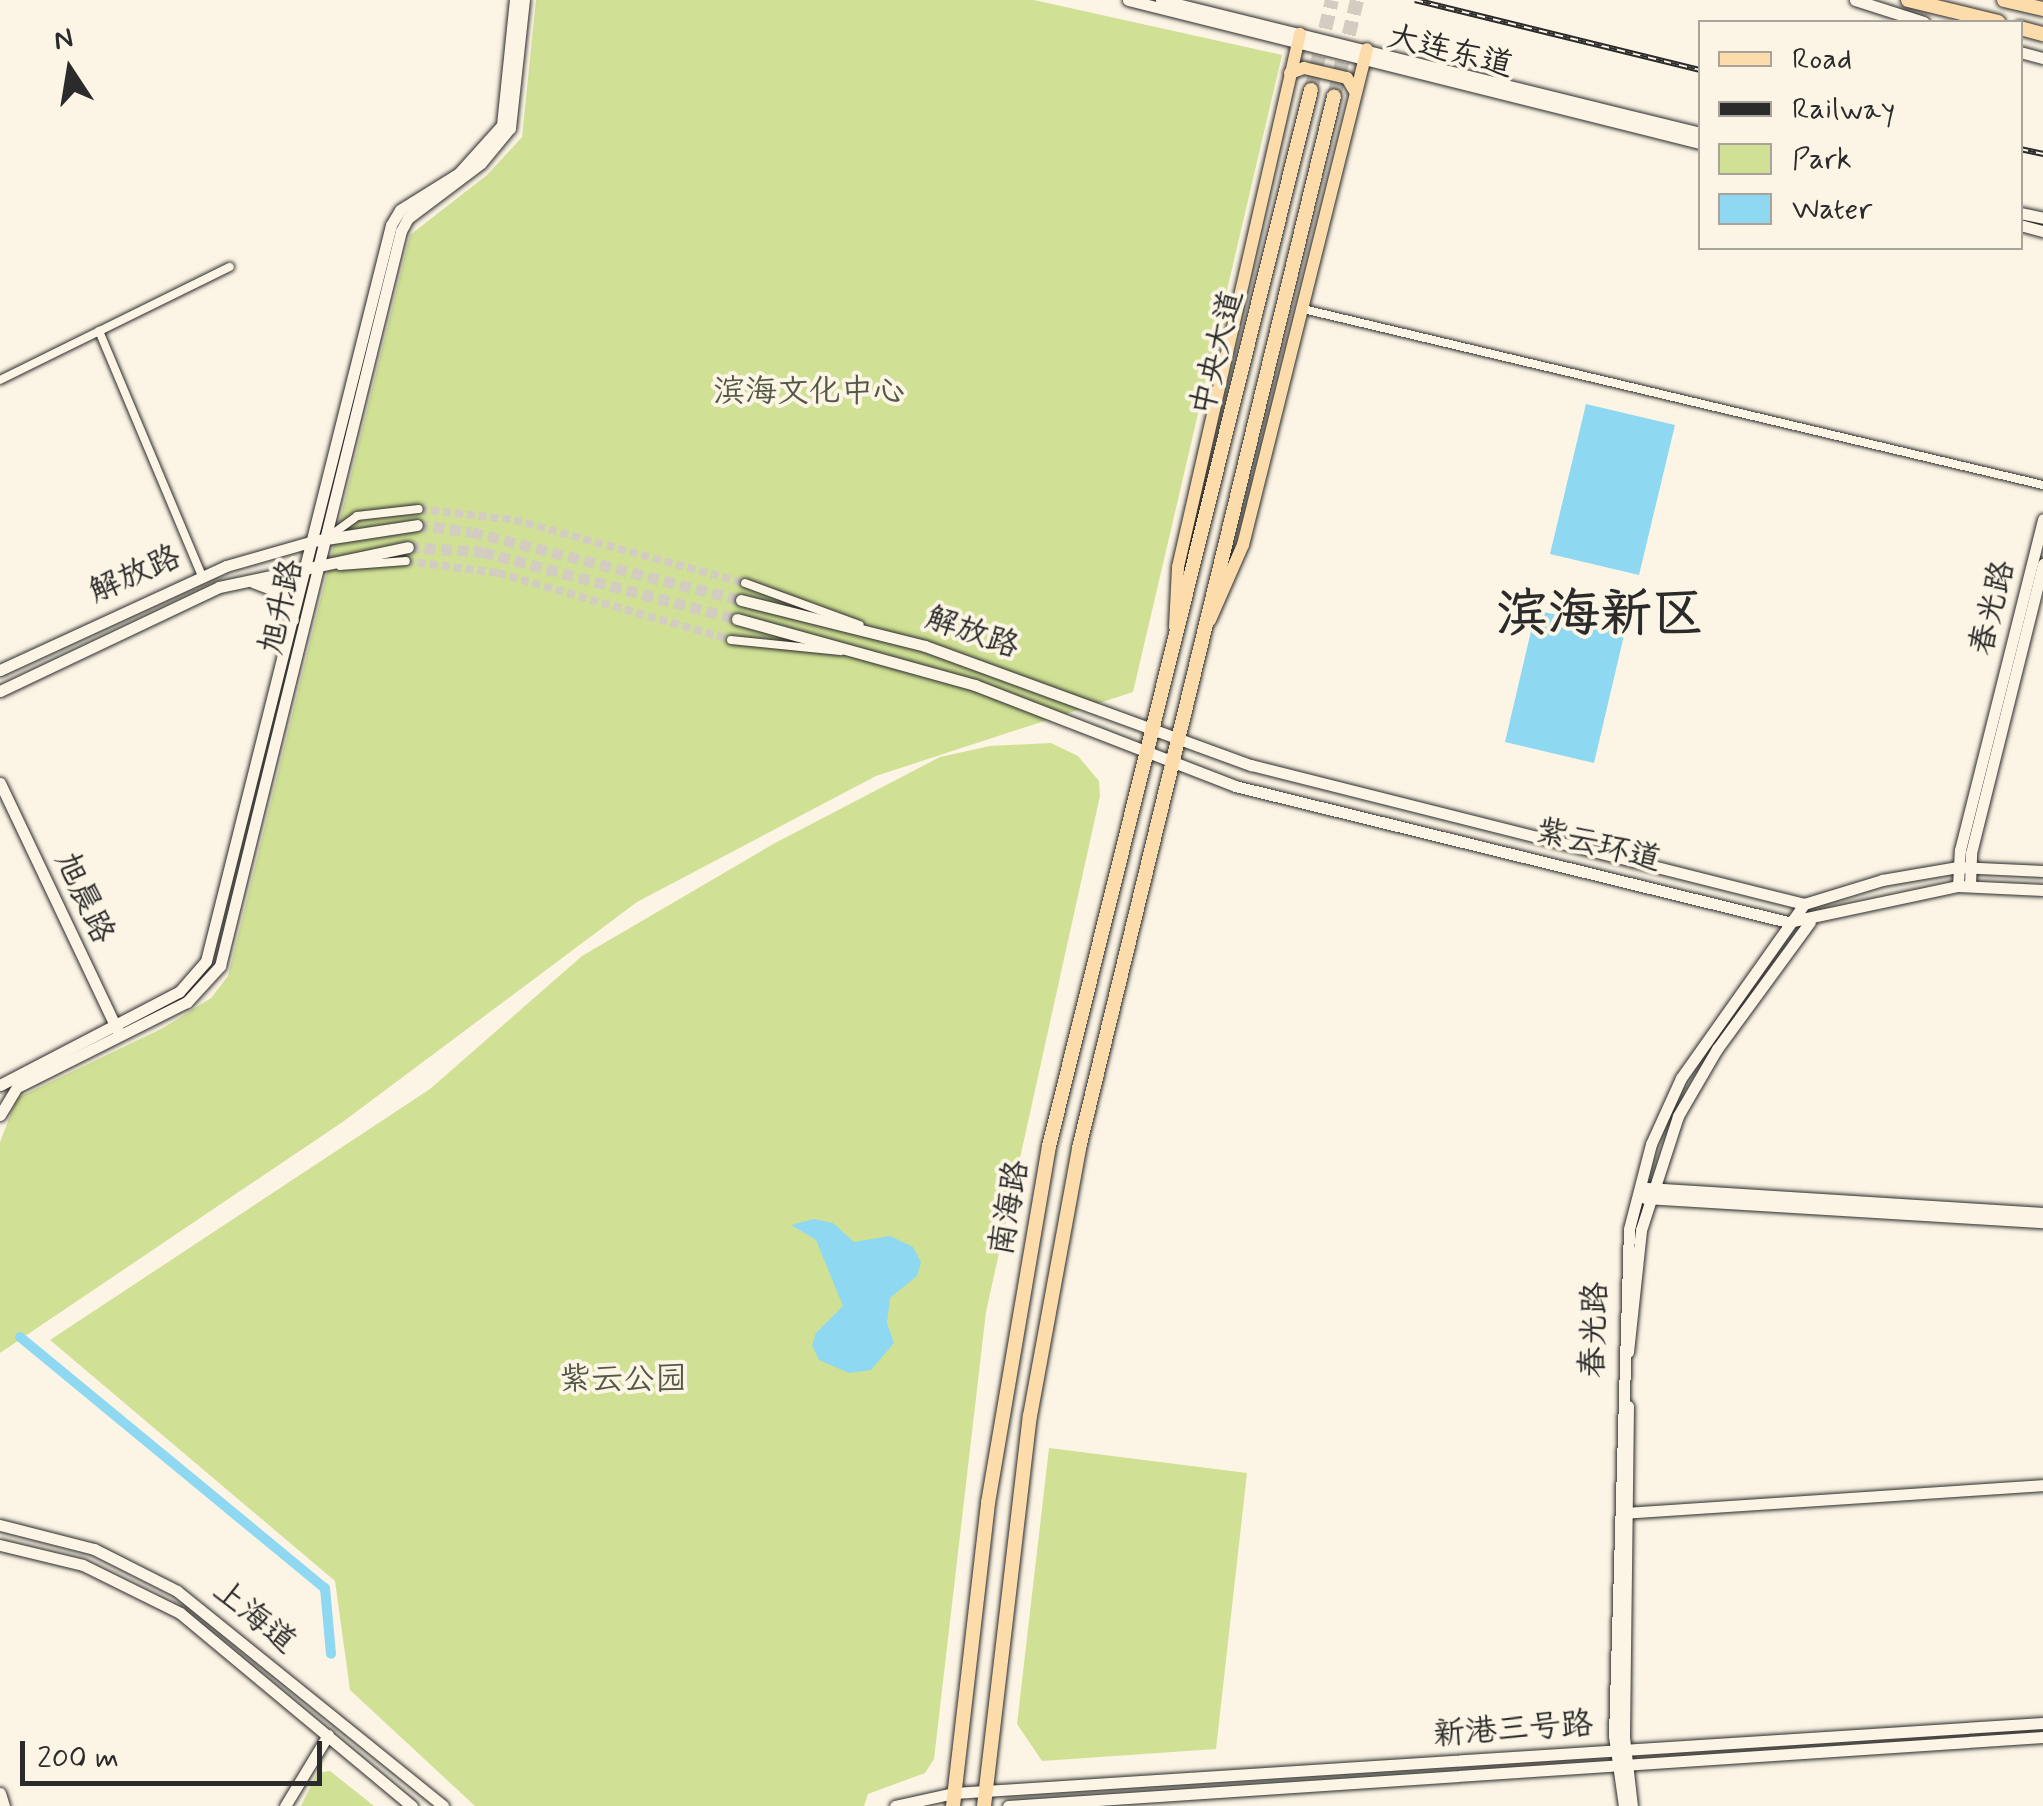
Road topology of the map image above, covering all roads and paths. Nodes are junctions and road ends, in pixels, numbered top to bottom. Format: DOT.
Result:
graph roads {
  1 [pos="515,0"];
  2 [pos="524,0"];
  3 [pos="1128,0"];
  4 [pos="1162,0"];
  5 [pos="1856,0"];
  6 [pos="1908,0"];
  7 [pos="2004,0"];
  8 [pos="2043,9"];
  9 [pos="1918,20"];
  10 [pos="1990,20"];
  11 [pos="1298,38"];
  12 [pos="516,42"];
  13 [pos="1365,54"];
  14 [pos="1290,73"];
  15 [pos="1311,90"];
  16 [pos="1356,93"];
  17 [pos="1334,96"];
  18 [pos="1698,132"];
  19 [pos="1698,143"];
  20 [pos="230,267"];
  21 [pos="1303,309"];
  22 [pos="99,332"];
  23 [pos="0,380"];
  24 [pos="2043,485"];
  25 [pos="420,509"];
  26 [pos="2043,519"];
  27 [pos="417,525"];
  28 [pos="319,540"];
  29 [pos="407,554"];
  30 [pos="315,564"];
  31 [pos="2043,564"];
  32 [pos="202,576"];
  33 [pos="239,582"];
  34 [pos="744,583"];
  35 [pos="741,600"];
  36 [pos="737,618"];
  37 [pos="294,628"];
  38 [pos="869,629"];
  39 [pos="1176,629"];
  40 [pos="1201,636"];
  41 [pos="730,640"];
  42 [pos="866,651"];
  43 [pos="0,670"];
  44 [pos="0,690"];
  45 [pos="1150,733"];
  46 [pos="1177,743"];
  47 [pos="1145,755"];
  48 [pos="1171,765"];
  49 [pos="0,783"];
  50 [pos="1964,866"];
  51 [pos="2043,871"];
  52 [pos="1964,885"];
  53 [pos="2043,890"];
  54 [pos="1804,904"];
  55 [pos="1788,922"];
  56 [pos="1810,922"];
  57 [pos="117,1030"];
  58 [pos="0,1086"];
  59 [pos="1,1111"];
  60 [pos="1637,1192"];
  61 [pos="1651,1194"];
  62 [pos="2043,1213"];
  63 [pos="2043,1222"];
  64 [pos="2043,1485"];
  65 [pos="1623,1513"];
  66 [pos="0,1524"];
  67 [pos="0,1546"];
  68 [pos="2043,1723"];
  69 [pos="328,1735"];
  70 [pos="2043,1737"];
  71 [pos="1623,1757"];
  72 [pos="0,1794"];
  73 [pos="953,1800"];
  74 [pos="985,1800"];
  75 [pos="4,1806"];
  76 [pos="285,1806"];
  77 [pos="412,1806"];
  78 [pos="443,1806"];
  79 [pos="895,1806"];
  80 [pos="1008,1806"];
  81 [pos="1624,1806"];
  82 [pos="1632,1806"];
  1 -- 12 [label="street"];
  2 -- 12 [label="street"];
  3 -- 11 [label="street, 大连东道"];
  4 -- 11 [label="street, 大连东道"];
  5 -- 9 [label="street"];
  6 -- 10 [label="highway"];
  7 -- 8 [label="highway"];
  11 -- 13 [label="street, 大连东道"];
  11 -- 14 [label="main road"];
  12 -- 28 [label="street, 旭升路"];
  13 -- 16 [label="main road"];
  13 -- 18 [label="street, 大连东道"];
  13 -- 19 [label="street, 大连东道"];
  14 -- 16 [label="main road"];
  14 -- 39 [label="main road"];
  15 -- 39 [label="highway, 中央大道"];
  16 -- 21 [label="main road"];
  17 -- 40 [label="highway, 中央大道"];
  20 -- 22 [label="street"];
  21 -- 24 [label="street"];
  21 -- 40 [label="main road"];
  22 -- 23 [label="street"];
  22 -- 32 [label="street"];
  25 -- 28 [label="street"];
  26 -- 50 [label="street, 春光路"];
  27 -- 28 [label="street, 解放路"];
  28 -- 30 [label="street, 旭升路"];
  28 -- 32 [label="street, 解放路"];
  29 -- 30 [label="street, 解放路"];
  30 -- 33 [label="street, 解放路"];
  30 -- 37 [label="street, 旭升路"];
  30 -- 57 [label="street, 旭升路"];
  31 -- 50 [label="street, 春光路"];
  32 -- 43 [label="street, 解放路"];
  33 -- 37 [label="street"];
  33 -- 44 [label="street, 解放路"];
  34 -- 38 [label="street"];
  35 -- 38 [label="street, 解放路"];
  36 -- 42 [label="street, 解放路"];
  37 -- 57 [label="street, 旭升路"];
  38 -- 45 [label="street, 解放路"];
  39 -- 45 [label="highway, 南海路"];
  40 -- 46 [label="highway, 南海路"];
  41 -- 42 [label="street"];
  42 -- 47 [label="street, 解放路"];
  45 -- 46 [label="street, 解放路"];
  45 -- 47 [label="highway, 南海路"];
  46 -- 48 [label="highway, 南海路"];
  46 -- 54 [label="street, 紫云环道"];
  47 -- 48 [label="street, 紫云环道"];
  47 -- 73 [label="highway, 南海路"];
  48 -- 55 [label="street, 紫云环道"];
  48 -- 74 [label="highway, 南海路"];
  49 -- 57 [label="street, 旭晨路"];
  50 -- 51 [label="street"];
  50 -- 52 [label="street, 春光路"];
  50 -- 54 [label="street"];
  52 -- 53 [label="street, 紫云环道"];
  52 -- 56 [label="street, 紫云环道"];
  54 -- 55 [label="street, 春光路"];
  55 -- 56 [label="street, 紫云环道"];
  55 -- 60 [label="street, 春光路"];
  56 -- 61 [label="street, 春光路"];
  57 -- 58 [label="street, 旭升路"];
  57 -- 59 [label="street, 旭升路"];
  60 -- 61 [label="street"];
  60 -- 65 [label="street, 春光路"];
  61 -- 62 [label="street"];
  61 -- 63 [label="street"];
  61 -- 65 [label="street, 春光路"];
  64 -- 65 [label="street"];
  65 -- 71 [label="street, 春光路"];
  66 -- 78 [label="street, 上海道"];
  67 -- 69 [label="street, 上海道"];
  68 -- 71 [label="street, 新港三号路"];
  69 -- 76 [label="street"];
  69 -- 77 [label="street, 上海道"];
  70 -- 71 [label="street, 新港三号路"];
  71 -- 74 [label="street, 新港三号路"];
  71 -- 80 [label="street, 新港三号路"];
  71 -- 81 [label="street, 春光路"];
  71 -- 82 [label="street, 春光路"];
  72 -- 75 [label="street"];
  73 -- 74 [label="street"];
  73 -- 79 [label="street"];
}
